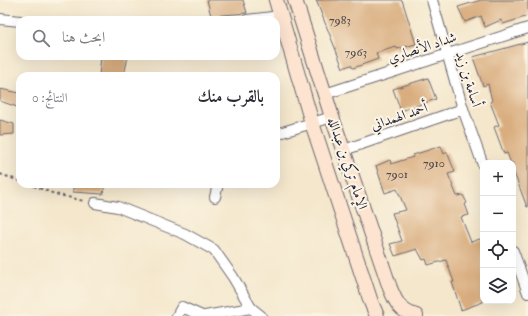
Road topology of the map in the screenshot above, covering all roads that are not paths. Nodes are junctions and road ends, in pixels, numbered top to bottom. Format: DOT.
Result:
graph roads {
  1 [pos="276,0"];
  2 [pos="296,0"];
  3 [pos="432,0"];
  4 [pos="281,16"];
  5 [pos="0,19"];
  6 [pos="16,21"];
  7 [pos="528,28"];
  8 [pos="446,54"];
  9 [pos="325,94"];
  10 [pos="463,109"];
  11 [pos="332,117"];
  12 [pos="312,123"];
  13 [pos="280,133"];
  14 [pos="344,150"];
  15 [pos="481,160"];
  16 [pos="217,188"];
  17 [pos="215,197"];
  18 [pos="95,203"];
  19 [pos="516,259"];
  20 [pos="528,293"];
  21 [pos="251,308"];
  22 [pos="177,316"];
  23 [pos="203,316"];
  24 [pos="261,316"];
  25 [pos="377,316"];
  26 [pos="416,316"];
  1 -- 4 [label="street, الإمام تركي بن عبدالله"];
  2 -- 9 [label="street, الإمام تركي بن عبدالله"];
  3 -- 8 [label="street, أسامة بن زيد"];
  4 -- 12 [label="street, الإمام تركي بن عبدالله"];
  5 -- 6 [label="street"];
  7 -- 8 [label="street, شداد الأنصاري"];
  8 -- 9 [label="street, شداد الأنصاري"];
  8 -- 10 [label="street, أسامة بن زيد"];
  9 -- 11 [label="street, الإمام تركي بن عبدالله"];
  10 -- 14 [label="street, أحمد الهمداني"];
  10 -- 15 [label="street, أسامة بن زيد"];
  11 -- 12 [label="street"];
  11 -- 14 [label="street, الإمام تركي بن عبدالله"];
  12 -- 13 [label="street"];
  12 -- 25 [label="street, الإمام تركي بن عبدالله"];
  14 -- 26 [label="street, الإمام تركي بن عبدالله"];
  16 -- 17 [label="street"];
  18 -- 21 [label="street"];
  19 -- 20 [label="street"];
  21 -- 23 [label="street"];
  21 -- 24 [label="street"];
  22 -- 23 [label="street"];
}
